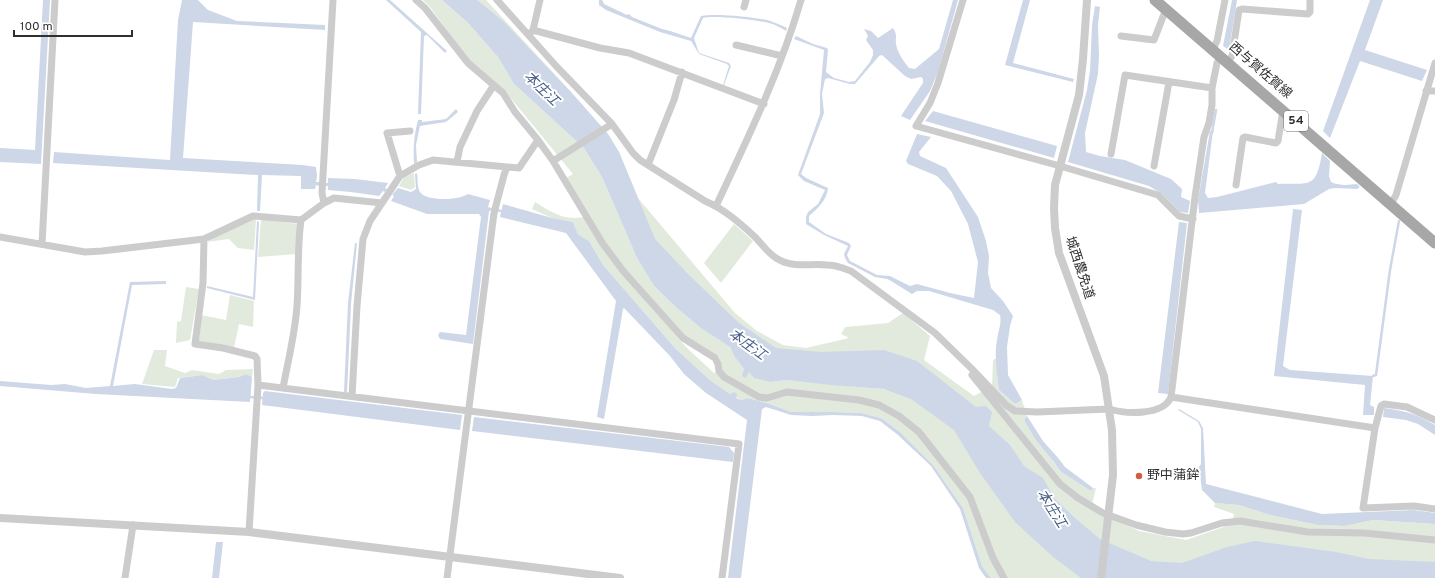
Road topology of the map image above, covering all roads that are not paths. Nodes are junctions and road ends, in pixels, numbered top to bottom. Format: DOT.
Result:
graph roads {
  1 [pos="55,0"];
  2 [pos="333,0"];
  3 [pos="416,0"];
  4 [pos="497,0"];
  5 [pos="540,0"];
  6 [pos="801,0"];
  7 [pos="963,0"];
  8 [pos="1087,0"];
  9 [pos="1155,0"];
  10 [pos="1225,0"];
  11 [pos="1310,0"];
  12 [pos="1166,9"];
  13 [pos="531,32"];
  14 [pos="1121,36"];
  15 [pos="736,44"];
  16 [pos="782,56"];
  17 [pos="1221,56"];
  18 [pos="1435,63"];
  19 [pos="682,72"];
  20 [pos="1169,82"];
  21 [pos="494,85"];
  22 [pos="1212,88"];
  23 [pos="1426,91"];
  24 [pos="1435,91"];
  25 [pos="764,104"];
  26 [pos="1285,112"];
  27 [pos="611,124"];
  28 [pos="410,131"];
  29 [pos="538,140"];
  30 [pos="1111,154"];
  31 [pos="553,160"];
  32 [pos="457,162"];
  33 [pos="648,165"];
  34 [pos="1060,166"];
  35 [pos="1154,166"];
  36 [pos="507,167"];
  37 [pos="400,176"];
  38 [pos="1236,185"];
  39 [pos="324,203"];
  40 [pos="382,204"];
  41 [pos="1391,204"];
  42 [pos="716,206"];
  43 [pos="1193,219"];
  44 [pos="301,220"];
  45 [pos="0,237"];
  46 [pos="204,239"];
  47 [pos="1435,243"];
  48 [pos="42,244"];
  49 [pos="966,364"];
  50 [pos="258,385"];
  51 [pos="283,388"];
  52 [pos="352,396"];
  53 [pos="1171,397"];
  54 [pos="1109,409"];
  55 [pos="470,411"];
  56 [pos="1435,420"];
  57 [pos="1375,428"];
  58 [pos="1435,509"];
  59 [pos="0,518"];
  60 [pos="133,525"];
  61 [pos="249,532"];
  62 [pos="1435,540"];
  63 [pos="450,556"];
  64 [pos="125,578"];
  65 [pos="447,578"];
  66 [pos="620,578"];
  67 [pos="722,578"];
  68 [pos="1004,578"];
  69 [pos="1102,578"];
  1 -- 48 [label="street"];
  2 -- 39 [label="street"];
  3 -- 21 [label="street"];
  4 -- 13 [label="street"];
  5 -- 13 [label="street"];
  6 -- 16 [label="street"];
  7 -- 34 [label="street"];
  8 -- 34 [label="street, 城西農免道"];
  9 -- 12 [label="main road, 西与賀佐賀線 / 54"];
  10 -- 17 [label="street"];
  11 -- 17 [label="street"];
  12 -- 14 [label="street"];
  12 -- 17 [label="main road, 西与賀佐賀線 / 54"];
  13 -- 19 [label="street"];
  13 -- 27 [label="street"];
  15 -- 16 [label="street"];
  16 -- 25 [label="street"];
  17 -- 22 [label="street"];
  17 -- 26 [label="main road, 西与賀佐賀線 / 54"];
  18 -- 23 [label="street"];
  19 -- 25 [label="street"];
  19 -- 33 [label="street"];
  20 -- 22 [label="street"];
  20 -- 30 [label="street"];
  20 -- 35 [label="street"];
  21 -- 29 [label="street"];
  21 -- 32 [label="street"];
  22 -- 43 [label="street"];
  23 -- 24 [label="street"];
  23 -- 41 [label="street"];
  25 -- 42 [label="street"];
  26 -- 38 [label="street"];
  26 -- 41 [label="main road, 西与賀佐賀線 / 54"];
  27 -- 31 [label="street"];
  27 -- 33 [label="street"];
  28 -- 37 [label="street"];
  29 -- 31 [label="street"];
  29 -- 36 [label="street"];
  31 -- 68 [label="street"];
  32 -- 36 [label="street"];
  32 -- 37 [label="street"];
  33 -- 42 [label="street"];
  34 -- 43 [label="street"];
  34 -- 54 [label="street, 城西農免道"];
  36 -- 55 [label="street"];
  37 -- 40 [label="street"];
  39 -- 40 [label="street"];
  39 -- 44 [label="street"];
  40 -- 52 [label="street"];
  41 -- 47 [label="main road, 西与賀佐賀線 / 54"];
  42 -- 49 [label="street"];
  43 -- 53 [label="street"];
  44 -- 46 [label="street"];
  44 -- 51 [label="street"];
  45 -- 48 [label="street"];
  46 -- 48 [label="street"];
  46 -- 50 [label="street"];
  49 -- 54 [label="street"];
  49 -- 62 [label="street"];
  50 -- 51 [label="street"];
  50 -- 61 [label="street"];
  51 -- 52 [label="street"];
  52 -- 55 [label="street"];
  53 -- 54 [label="street"];
  53 -- 57 [label="street"];
  54 -- 69 [label="street, 城西農免道"];
  55 -- 63 [label="street"];
  55 -- 67 [label="street"];
  56 -- 57 [label="street"];
  57 -- 58 [label="street"];
  59 -- 60 [label="street"];
  60 -- 61 [label="street"];
  60 -- 64 [label="street"];
  61 -- 63 [label="street"];
  63 -- 65 [label="street"];
  63 -- 66 [label="street"];
}
